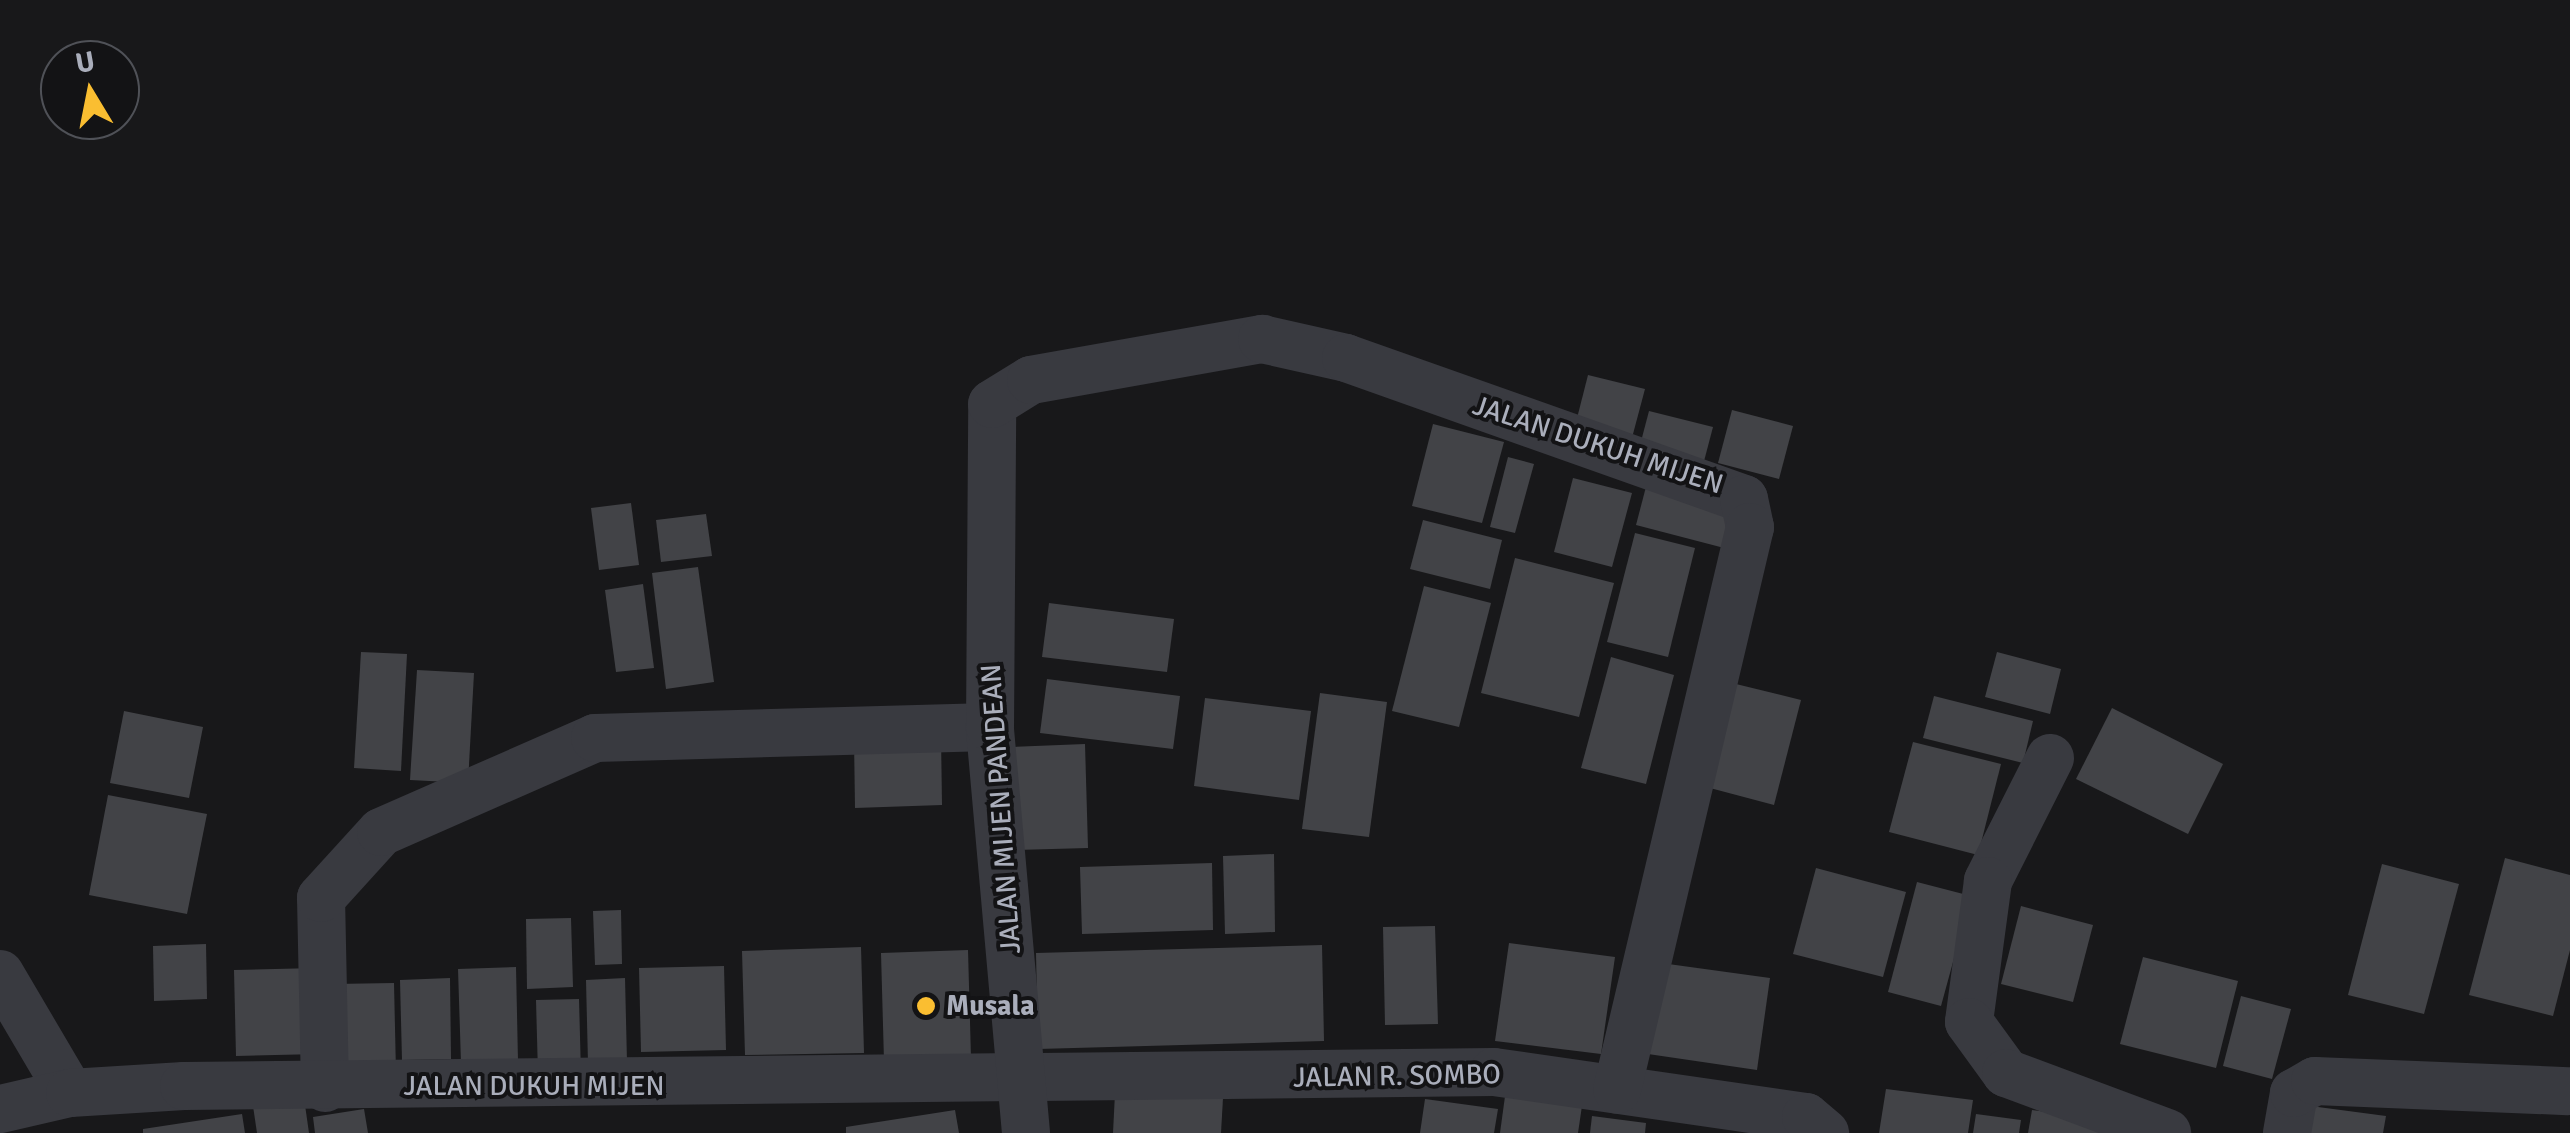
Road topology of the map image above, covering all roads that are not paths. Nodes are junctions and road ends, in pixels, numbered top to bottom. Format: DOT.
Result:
graph roads {
  1 [pos="991,414"];
  2 [pos="990,727"];
  3 [pos="2050,758"];
  4 [pos="0,974"];
  5 [pos="1021,1084"];
  6 [pos="325,1088"];
  7 [pos="1617,1090"];
  8 [pos="2568,1091"];
  9 [pos="70,1092"];
  10 [pos="0,1109"];
  11 [pos="1026,1133"];
  12 [pos="1824,1133"];
  13 [pos="2167,1133"];
  14 [pos="2287,1133"];
  1 -- 2 [label="street, JALAN MIJEN PANDEAN"];
  1 -- 7 [label="street, JALAN DUKUH MIJEN"];
  2 -- 5 [label="street, JALAN MIJEN PANDEAN"];
  2 -- 6 [label="street"];
  3 -- 13 [label="street"];
  4 -- 9 [label="street"];
  5 -- 6 [label="street, JALAN DUKUH MIJEN"];
  5 -- 7 [label="street, JALAN R. SOMBO"];
  5 -- 11 [label="street"];
  6 -- 9 [label="street, JALAN DUKUH MIJEN"];
  7 -- 12 [label="street, JALAN R. SOMBO"];
  8 -- 14 [label="street"];
  9 -- 10 [label="street, JALAN DUKUH MIJEN"];
}
